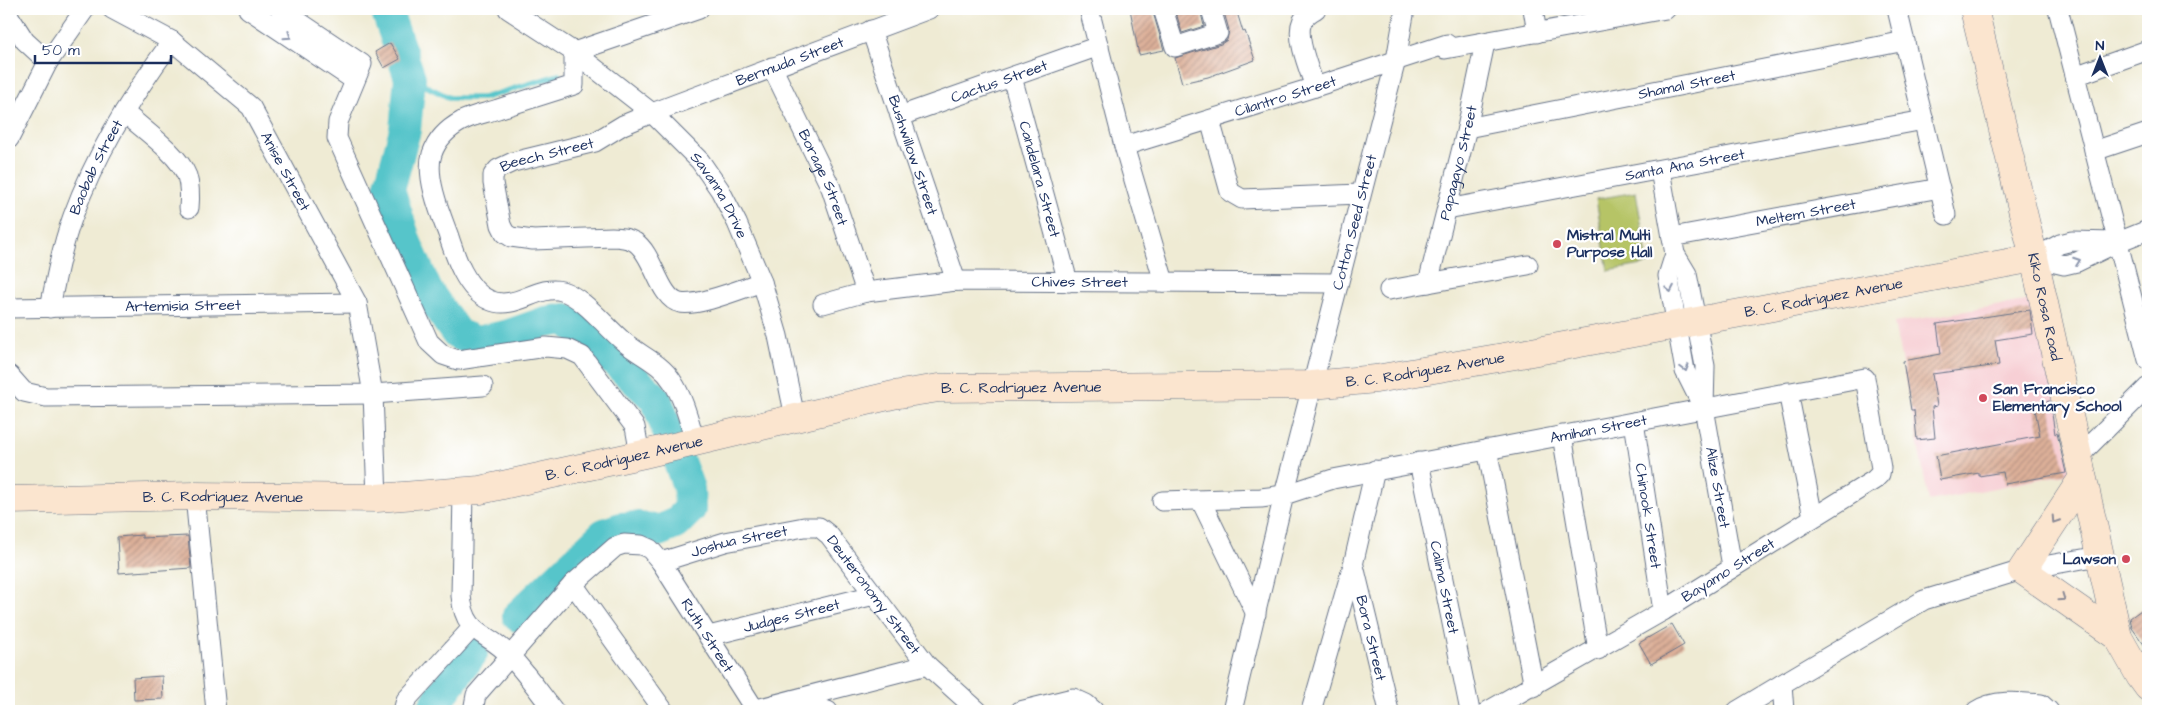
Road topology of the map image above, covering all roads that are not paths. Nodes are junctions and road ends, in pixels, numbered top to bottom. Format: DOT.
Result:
graph roads {
  1 [pos="84,9"];
  2 [pos="112,9"];
  3 [pos="248,9"];
  4 [pos="280,9"];
  5 [pos="508,9"];
  6 [pos="699,9"];
  7 [pos="929,9"];
  8 [pos="1089,9"];
  9 [pos="1163,9"];
  10 [pos="1211,9"];
  11 [pos="1316,9"];
  12 [pos="1405,9"];
  13 [pos="1533,9"];
  14 [pos="1666,9"];
  15 [pos="1898,9"];
  16 [pos="1974,9"];
  17 [pos="2058,9"];
  18 [pos="1607,14"];
  19 [pos="9,16"];
  20 [pos="871,30"];
  21 [pos="1537,33"];
  22 [pos="172,41"];
  23 [pos="1905,41"];
  24 [pos="1485,43"];
  25 [pos="1099,46"];
  26 [pos="2148,50"];
  27 [pos="574,52"];
  28 [pos="1396,60"];
  29 [pos="48,62"];
  30 [pos="772,67"];
  31 [pos="1012,76"];
  32 [pos="2075,76"];
  33 [pos="354,80"];
  34 [pos="1315,87"];
  35 [pos="124,112"];
  36 [pos="652,113"];
  37 [pos="900,116"];
  38 [pos="1210,120"];
  39 [pos="1924,120"];
  40 [pos="1467,128"];
  41 [pos="2148,133"];
  42 [pos="9,139"];
  43 [pos="1124,146"];
  44 [pos="2094,151"];
  45 [pos="1660,170"];
  46 [pos="1940,188"];
  47 [pos="1360,194"];
  48 [pos="189,208"];
  49 [pos="1447,209"];
  50 [pos="1946,215"];
  51 [pos="2148,230"];
  52 [pos="2118,242"];
  53 [pos="1673,246"];
  54 [pos="2034,258"];
  55 [pos="1528,265"];
  56 [pos="762,282"];
  57 [pos="956,282"];
  58 [pos="1068,282"];
  59 [pos="1164,282"];
  60 [pos="1338,283"];
  61 [pos="1428,283"];
  62 [pos="1389,290"];
  63 [pos="866,292"];
  64 [pos="357,303"];
  65 [pos="823,304"];
  66 [pos="9,308"];
  67 [pos="50,308"];
  68 [pos="1686,323"];
  69 [pos="2148,360"];
  70 [pos="9,375"];
  71 [pos="1865,378"];
  72 [pos="1312,385"];
  73 [pos="483,386"];
  74 [pos="2148,387"];
  75 [pos="1788,392"];
  76 [pos="372,394"];
  77 [pos="1704,408"];
  78 [pos="795,417"];
  79 [pos="1634,422"];
  80 [pos="1562,435"];
  81 [pos="692,442"];
  82 [pos="1487,449"];
  83 [pos="642,454"];
  84 [pos="1419,462"];
  85 [pos="2080,468"];
  86 [pos="1375,470"];
  87 [pos="463,492"];
  88 [pos="1284,495"];
  89 [pos="195,496"];
  90 [pos="377,498"];
  91 [pos="9,500"];
  92 [pos="1162,501"];
  93 [pos="1201,501"];
  94 [pos="1813,517"];
  95 [pos="819,527"];
  96 [pos="2099,556"];
  97 [pos="661,562"];
  98 [pos="1353,565"];
  99 [pos="1732,566"];
  100 [pos="2022,570"];
  101 [pos="573,584"];
  102 [pos="874,595"];
  103 [pos="1662,611"];
  104 [pos="1256,614"];
  105 [pos="472,628"];
  106 [pos="709,636"];
  107 [pos="2118,637"];
  108 [pos="1598,650"];
  109 [pos="509,655"];
  110 [pos="927,664"];
  111 [pos="1782,684"];
  112 [pos="1534,687"];
  113 [pos="2148,687"];
  114 [pos="793,700"];
  115 [pos="752,710"];
  116 [pos="216,711"];
  117 [pos="403,711"];
  118 [pos="473,711"];
  119 [pos="554,711"];
  120 [pos="664,711"];
  121 [pos="828,711"];
  122 [pos="975,711"];
  123 [pos="1020,711"];
  124 [pos="1094,711"];
  125 [pos="1232,711"];
  126 [pos="1311,711"];
  127 [pos="1389,711"];
  128 [pos="1470,711"];
  129 [pos="1488,711"];
  130 [pos="1737,711"];
  131 [pos="1784,711"];
  132 [pos="1976,711"];
  133 [pos="2049,711"];
  1 -- 29 [label="street"];
  2 -- 22 [label="street, Anise Street"];
  3 -- 33 [label="street, one-way"];
  4 -- 33 [label="street"];
  5 -- 27 [label="street, Savanna Drive"];
  6 -- 27 [label="street"];
  7 -- 20 [label="street, Bermuda Street"];
  8 -- 25 [label="street"];
  9 -- 10 [label="street"];
  11 -- 34 [label="street"];
  12 -- 28 [label="street, Cotton Seed Street"];
  13 -- 21 [label="street"];
  14 -- 18 [label="street, Cilantro Street"];
  15 -- 23 [label="street"];
  16 -- 54 [label="street, Kiko Rosa Road"];
  17 -- 32 [label="street"];
  18 -- 21 [label="street, Cilantro Street"];
  19 -- 29 [label="street"];
  20 -- 30 [label="street, Bermuda Street"];
  20 -- 37 [label="street, Bushwillow Street"];
  21 -- 24 [label="street, Cilantro Street"];
  22 -- 35 [label="street, Baobab Street"];
  22 -- 64 [label="street, Anise Street"];
  23 -- 39 [label="street"];
  23 -- 40 [label="street, Shamal Street"];
  24 -- 28 [label="street, Cilantro Street"];
  24 -- 40 [label="street, Papagayo Street"];
  25 -- 31 [label="street, Cactus Street"];
  25 -- 43 [label="street"];
  26 -- 32 [label="street"];
  27 -- 36 [label="street, Savanna Drive"];
  27 -- 81 [label="street"];
  28 -- 34 [label="street, Cilantro Street"];
  28 -- 47 [label="street, Cotton Seed Street"];
  29 -- 42 [label="street"];
  30 -- 36 [label="street, Bermuda Street"];
  30 -- 63 [label="street, Borage Street"];
  31 -- 37 [label="street, Cactus Street"];
  31 -- 58 [label="street, Candelara Street"];
  32 -- 44 [label="street"];
  33 -- 83 [label="street"];
  34 -- 38 [label="street, Cilantro Street"];
  35 -- 48 [label="street"];
  35 -- 67 [label="street, Baobab Street"];
  36 -- 56 [label="street, Savanna Drive"];
  36 -- 56 [label="street, Beech Street"];
  37 -- 57 [label="street, Bushwillow Street"];
  38 -- 43 [label="street, Cilantro Street"];
  38 -- 47 [label="street"];
  39 -- 45 [label="street, Santa Ana Street"];
  39 -- 46 [label="street"];
  40 -- 49 [label="street, Papagayo Street"];
  41 -- 44 [label="street"];
  43 -- 59 [label="street"];
  44 -- 52 [label="street"];
  45 -- 49 [label="street, Santa Ana Street"];
  45 -- 53 [label="street"];
  46 -- 50 [label="street"];
  46 -- 53 [label="street, Meltem Street"];
  47 -- 60 [label="street, Cotton Seed Street"];
  49 -- 61 [label="street, Papagayo Street"];
  51 -- 52 [label="street"];
  52 -- 54 [label="street"];
  52 -- 69 [label="street"];
  53 -- 68 [label="street, Alize Street"];
  54 -- 68 [label="street, B. C. Rodriguez Avenue"];
  54 -- 85 [label="street, Kiko Rosa Road"];
  55 -- 61 [label="street"];
  56 -- 78 [label="street, Savanna Drive"];
  57 -- 58 [label="street, Chives Street"];
  57 -- 63 [label="street, Chives Street"];
  58 -- 59 [label="street, Chives Street"];
  59 -- 60 [label="street, Chives Street"];
  60 -- 72 [label="street, Cotton Seed Street"];
  61 -- 62 [label="street"];
  63 -- 65 [label="street, Chives Street"];
  64 -- 67 [label="street, Artemisia Street"];
  64 -- 76 [label="street, Anise Street"];
  66 -- 67 [label="street, Artemisia Street"];
  68 -- 72 [label="street, B. C. Rodriguez Avenue"];
  68 -- 77 [label="street, Alize Street"];
  70 -- 76 [label="street"];
  71 -- 75 [label="street, Amihan Street"];
  71 -- 94 [label="street, Bayamo Street"];
  72 -- 78 [label="street, B. C. Rodriguez Avenue"];
  72 -- 88 [label="street, Cotton Seed Street"];
  73 -- 76 [label="street"];
  74 -- 85 [label="street"];
  75 -- 77 [label="street, Amihan Street"];
  75 -- 94 [label="street"];
  76 -- 90 [label="street, Anise Street"];
  77 -- 79 [label="street, Amihan Street"];
  77 -- 99 [label="street, Alize Street"];
  78 -- 81 [label="street, B. C. Rodriguez Avenue"];
  79 -- 80 [label="street, Amihan Street"];
  79 -- 103 [label="street, Chinook Street"];
  80 -- 82 [label="street, Amihan Street"];
  80 -- 108 [label="street"];
  81 -- 83 [label="street, B. C. Rodriguez Avenue"];
  82 -- 84 [label="street, Amihan Street"];
  82 -- 112 [label="street"];
  83 -- 87 [label="street, B. C. Rodriguez Avenue"];
  84 -- 86 [label="street, Amihan Street"];
  84 -- 128 [label="street, Calima Street"];
  85 -- 96 [label="street, Kiko Rosa Road"];
  85 -- 100 [label="street, one-way"];
  86 -- 88 [label="street, Amihan Street"];
  86 -- 98 [label="street"];
  87 -- 90 [label="street, B. C. Rodriguez Avenue"];
  87 -- 105 [label="street"];
  88 -- 93 [label="street, Amihan Street"];
  88 -- 104 [label="street, Cotton Seed Street"];
  89 -- 90 [label="street, B. C. Rodriguez Avenue"];
  89 -- 91 [label="street, B. C. Rodriguez Avenue"];
  89 -- 116 [label="street"];
  92 -- 93 [label="street, Amihan Street"];
  93 -- 104 [label="street"];
  94 -- 99 [label="street, Bayamo Street"];
  95 -- 97 [label="street, Joshua Street"];
  95 -- 102 [label="street, Deuteronomy Street"];
  96 -- 100 [label="street"];
  96 -- 107 [label="street, Kiko Rosa Road"];
  97 -- 101 [label="street, Ruth Street"];
  97 -- 106 [label="street, Ruth Street"];
  98 -- 126 [label="street"];
  98 -- 127 [label="street, Bora Street"];
  99 -- 103 [label="street, Bayamo Street"];
  100 -- 107 [label="street, one-way"];
  100 -- 111 [label="street"];
  101 -- 109 [label="street, Ruth Street"];
  101 -- 120 [label="street"];
  102 -- 106 [label="street, Judges Street"];
  102 -- 110 [label="street, Deuteronomy Street"];
  103 -- 108 [label="street, Bayamo Street"];
  104 -- 125 [label="street, Cotton Seed Street"];
  105 -- 109 [label="street"];
  105 -- 117 [label="street"];
  106 -- 115 [label="street, Ruth Street"];
  107 -- 113 [label="street, Kiko Rosa Road"];
  108 -- 112 [label="street, Bayamo Street"];
  109 -- 118 [label="street, Ruth Street"];
  109 -- 119 [label="street"];
  110 -- 114 [label="street"];
  110 -- 122 [label="street, Deuteronomy Street"];
  111 -- 130 [label="street"];
  111 -- 131 [label="street"];
  112 -- 129 [label="street, Bayamo Street"];
  114 -- 115 [label="street"];
  114 -- 121 [label="street"];
  123 -- 124 [label="street"];
  132 -- 133 [label="street"];
}
